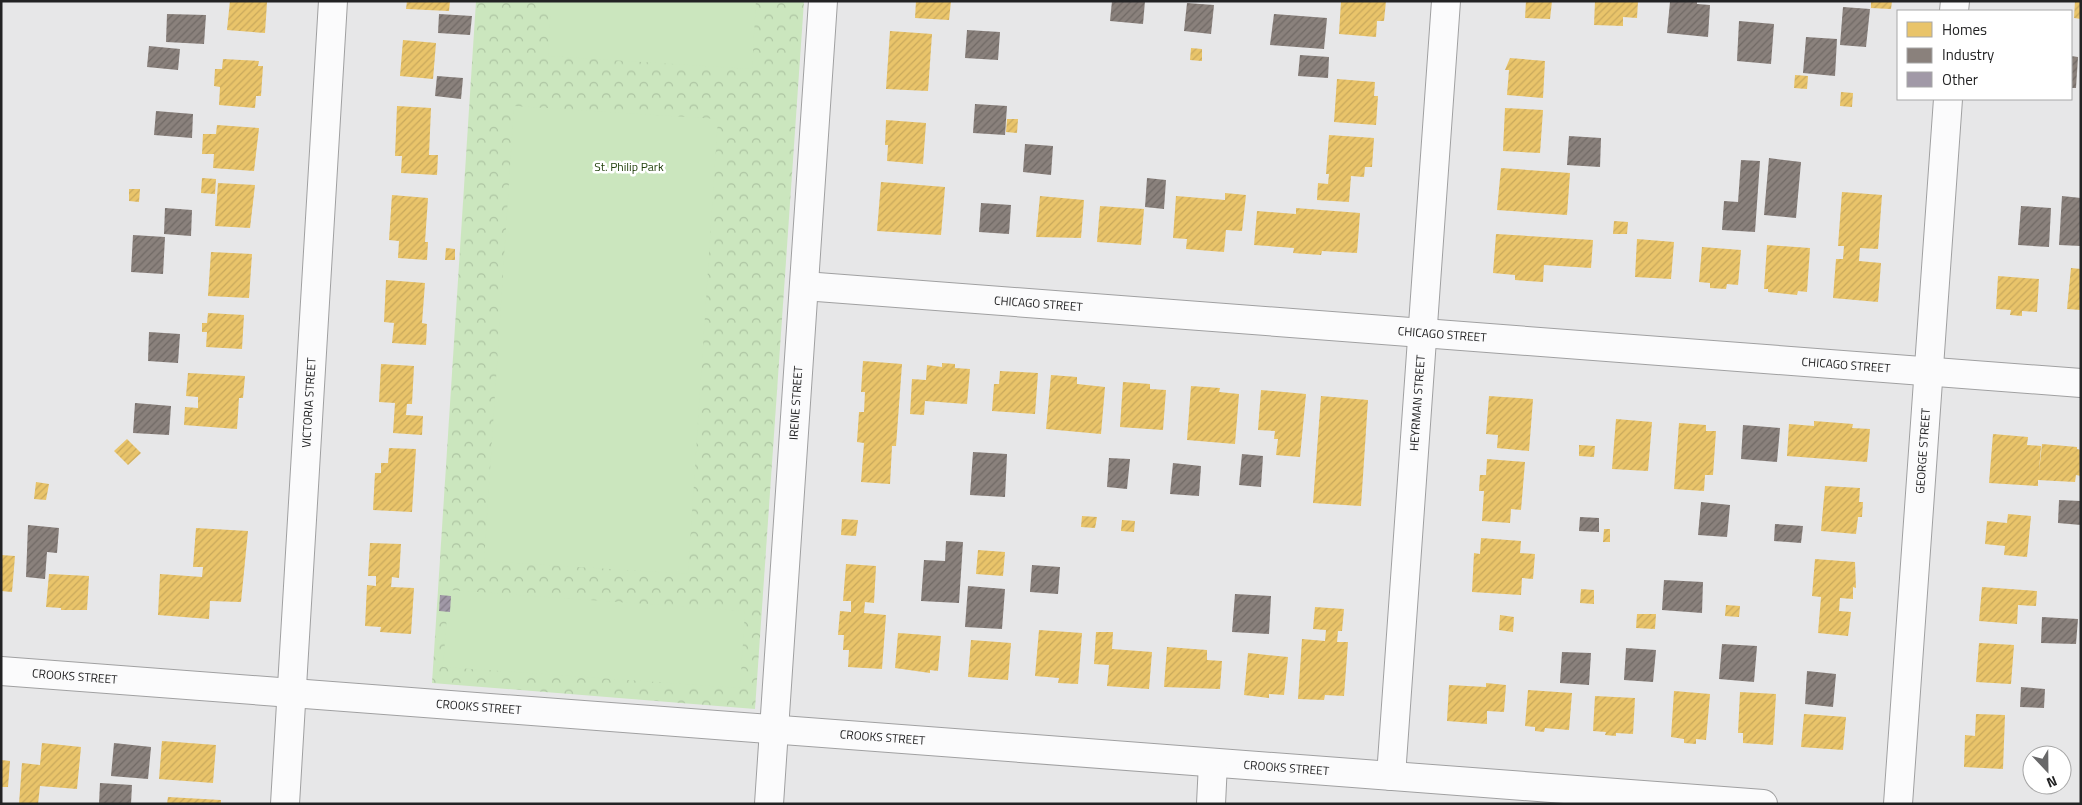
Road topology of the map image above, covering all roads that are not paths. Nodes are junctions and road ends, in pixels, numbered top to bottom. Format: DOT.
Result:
graph roads {
  1 [pos="333,1"];
  2 [pos="823,1"];
  3 [pos="1446,1"];
  4 [pos="1948,100"];
  5 [pos="804,286"];
  6 [pos="1422,333"];
  7 [pos="1928,372"];
  8 [pos="2081,383"];
  9 [pos="1,671"];
  10 [pos="291,693"];
  11 [pos="773,729"];
  12 [pos="1213,763"];
  13 [pos="1391,776"];
  14 [pos="1674,800"];
  15 [pos="285,804"];
  16 [pos="769,804"];
  17 [pos="1211,804"];
  18 [pos="1763,804"];
  19 [pos="1898,804"];
  1 -- 10 [label="street, VICTORIA STREET"];
  2 -- 5 [label="street, IRENE STREET"];
  3 -- 6 [label="street, HEYRMAN STREET"];
  4 -- 7 [label="street, GEORGE STREET"];
  5 -- 6 [label="street, CHICAGO STREET"];
  5 -- 11 [label="street, IRENE STREET"];
  6 -- 7 [label="street, CHICAGO STREET"];
  6 -- 13 [label="street, HEYRMAN STREET"];
  7 -- 8 [label="street, CHICAGO STREET"];
  7 -- 19 [label="street, GEORGE STREET"];
  9 -- 10 [label="street, CROOKS STREET"];
  10 -- 11 [label="street, CROOKS STREET"];
  10 -- 15 [label="street, VICTORIA STREET"];
  11 -- 12 [label="street, CROOKS STREET"];
  11 -- 16 [label="street, IRENE STREET"];
  12 -- 13 [label="street, CROOKS STREET"];
  12 -- 17 [label="street"];
  13 -- 14 [label="street, CROOKS STREET"];
  14 -- 18 [label="street, CROOKS STREET"];
}
